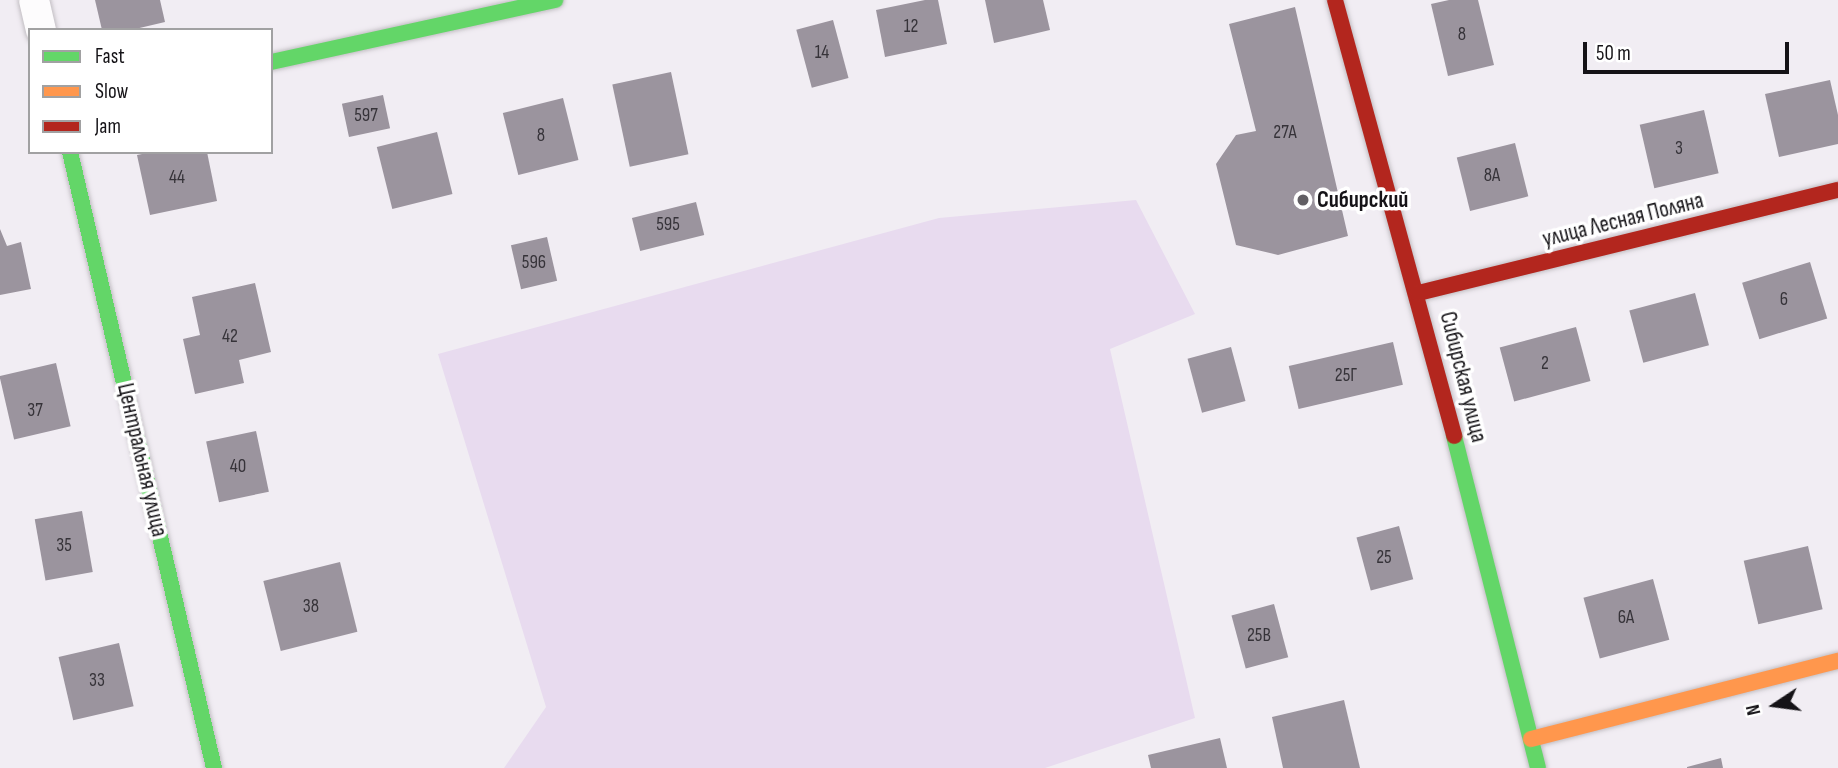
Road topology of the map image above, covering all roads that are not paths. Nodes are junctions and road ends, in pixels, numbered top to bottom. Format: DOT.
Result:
graph roads {
  1 [pos="34,0"];
  2 [pos="555,0"];
  3 [pos="1335,0"];
  4 [pos="41,28"];
  5 [pos="273,62"];
  6 [pos="70,154"];
  7 [pos="1838,190"];
  8 [pos="1418,293"];
  9 [pos="1838,661"];
  10 [pos="1531,739"];
  11 [pos="214,768"];
  12 [pos="1538,768"];
  1 -- 4 [label="street"];
  2 -- 5 [label="street"];
  3 -- 8 [label="street, Сибирская улица"];
  6 -- 11 [label="street, Центральная улица"];
  7 -- 8 [label="street, улица Лесная Поляна"];
  8 -- 10 [label="street, Сибирская улица"];
  9 -- 10 [label="street"];
  10 -- 12 [label="street, Сибирская улица"];
}
